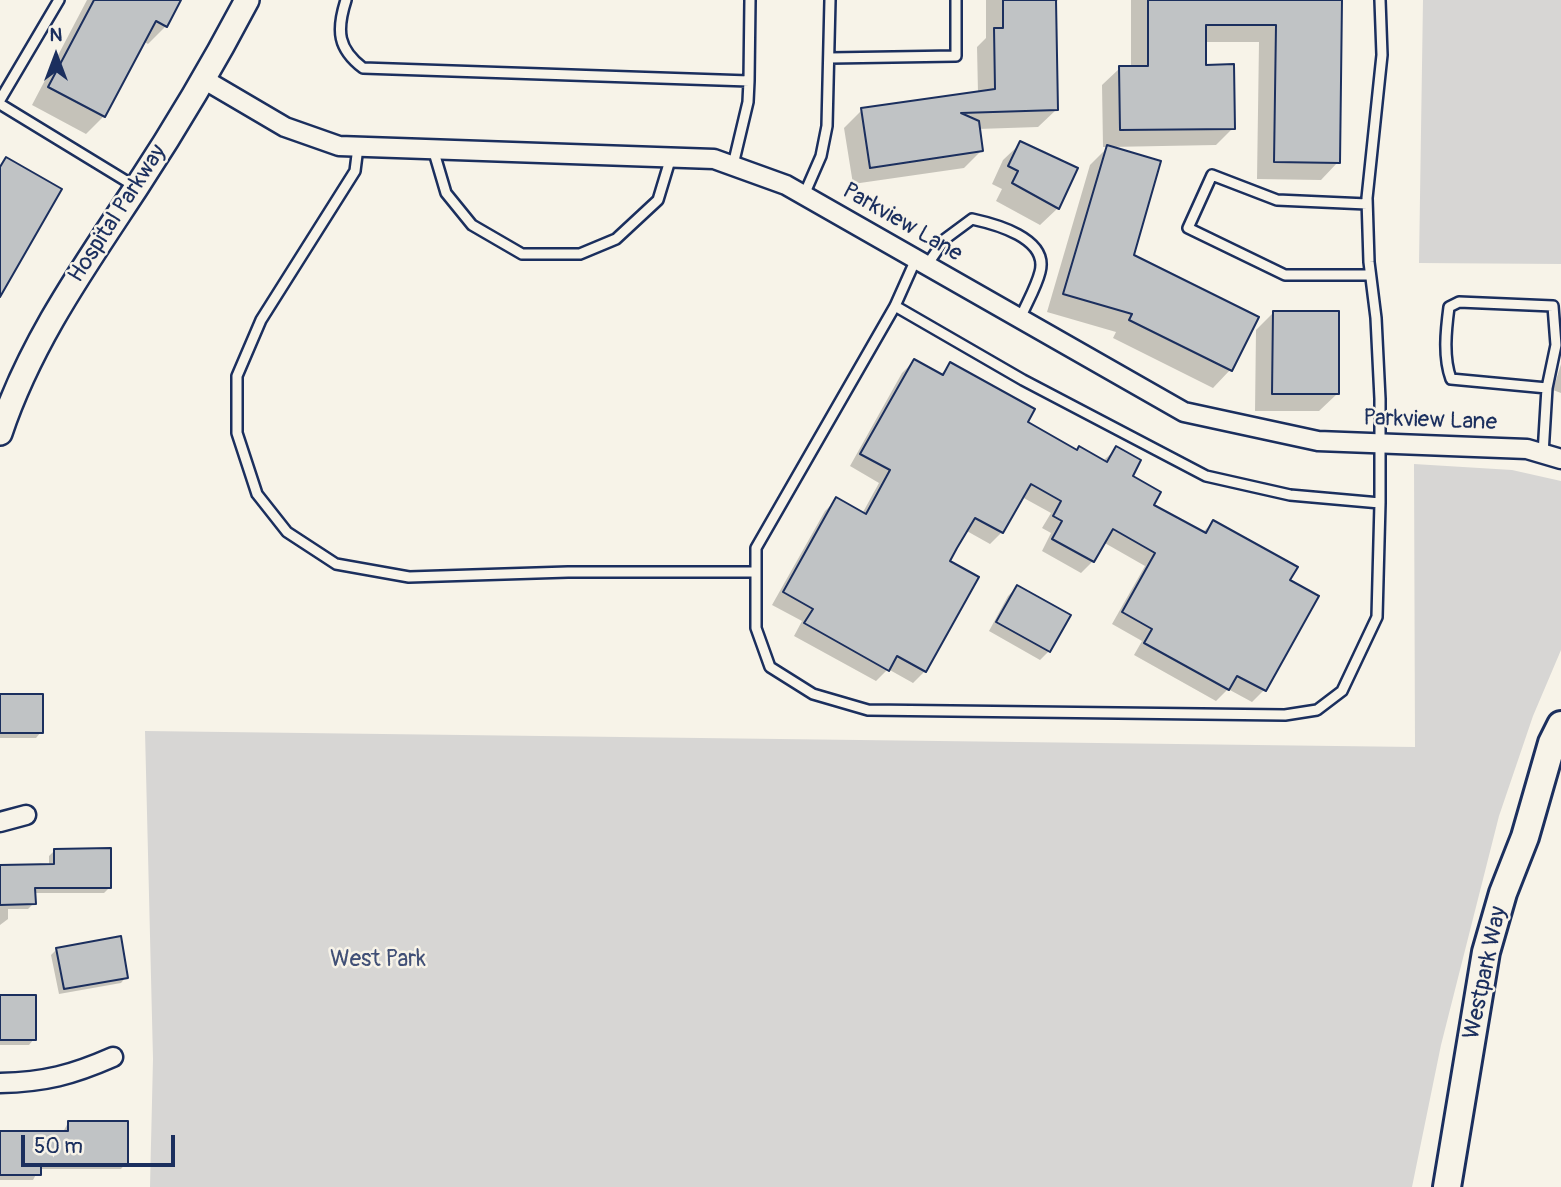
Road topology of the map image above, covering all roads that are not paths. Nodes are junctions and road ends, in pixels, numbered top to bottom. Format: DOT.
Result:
graph roads {
  1 [pos="60,0"];
  2 [pos="247,0"];
  3 [pos="346,0"];
  4 [pos="750,0"];
  5 [pos="830,0"];
  6 [pos="956,0"];
  7 [pos="1380,0"];
  8 [pos="830,58"];
  9 [pos="205,80"];
  10 [pos="749,81"];
  11 [pos="0,102"];
  12 [pos="358,147"];
  13 [pos="433,149"];
  14 [pos="671,157"];
  15 [pos="733,166"];
  16 [pos="137,187"];
  17 [pos="804,195"];
  18 [pos="1367,204"];
  19 [pos="921,262"];
  20 [pos="1370,275"];
  21 [pos="895,306"];
  22 [pos="1020,319"];
  23 [pos="1547,388"];
  24 [pos="0,433"];
  25 [pos="1380,444"];
  26 [pos="1543,454"];
  27 [pos="1561,459"];
  28 [pos="1380,503"];
  29 [pos="756,572"];
  30 [pos="1561,724"];
  31 [pos="26,815"];
  32 [pos="0,822"];
  33 [pos="113,1057"];
  34 [pos="0,1083"];
  35 [pos="1447,1187"];
  1 -- 11 [label="lane"];
  2 -- 9 [label="street, Hospital Parkway"];
  3 -- 10 [label="lane"];
  4 -- 10 [label="lane"];
  5 -- 8 [label="lane"];
  6 -- 8 [label="lane"];
  7 -- 18 [label="lane"];
  8 -- 17 [label="lane"];
  9 -- 12 [label="street, Parkview Lane"];
  9 -- 16 [label="street, Hospital Parkway"];
  10 -- 15 [label="lane"];
  11 -- 16 [label="lane"];
  12 -- 13 [label="street, Parkview Lane"];
  12 -- 29 [label="lane"];
  13 -- 14 [label="street, Parkview Lane"];
  13 -- 14 [label="lane"];
  14 -- 15 [label="street, Parkview Lane"];
  15 -- 17 [label="street, Parkview Lane"];
  16 -- 24 [label="street, Hospital Parkway"];
  17 -- 19 [label="street, Parkview Lane"];
  18 -- 20 [label="lane"];
  18 -- 20 [label="lane"];
  19 -- 21 [label="lane"];
  19 -- 22 [label="street, Parkview Lane"];
  19 -- 22 [label="lane"];
  20 -- 25 [label="lane"];
  21 -- 28 [label="lane"];
  21 -- 29 [label="lane"];
  22 -- 25 [label="street, Parkview Lane"];
  23 -- 23 [label="lane"];
  23 -- 26 [label="lane"];
  25 -- 26 [label="street, Parkview Lane"];
  25 -- 28 [label="lane"];
  26 -- 27 [label="street, Parkview Lane"];
  28 -- 29 [label="lane"];
  30 -- 35 [label="main road, Westpark Way"];
  31 -- 32 [label="street"];
  33 -- 34 [label="street"];
}
